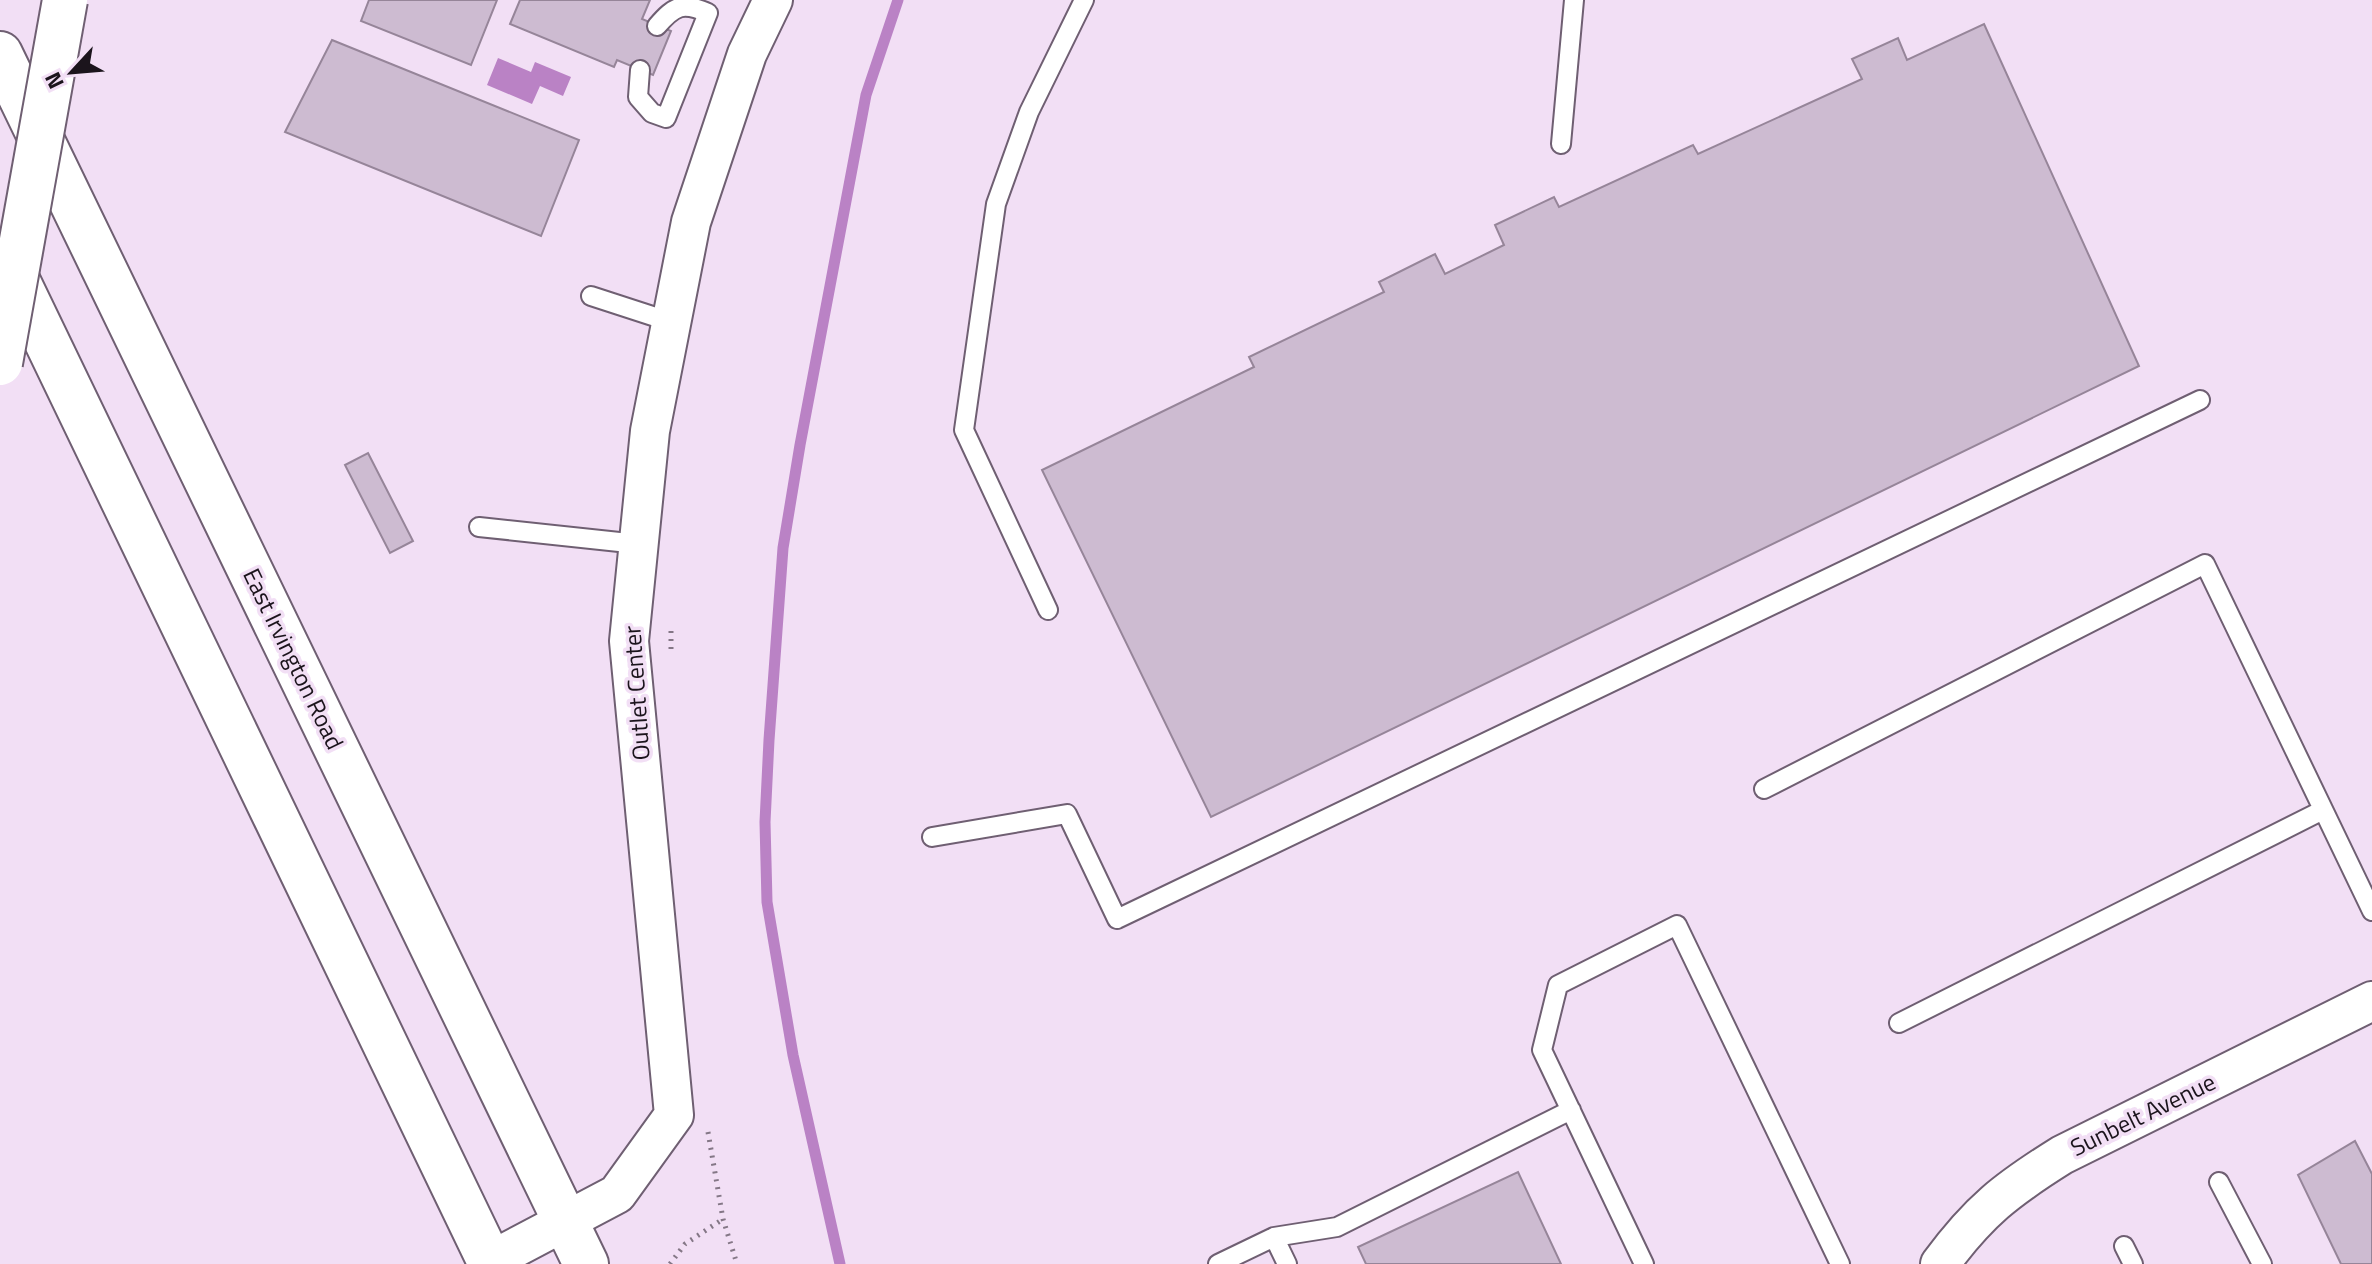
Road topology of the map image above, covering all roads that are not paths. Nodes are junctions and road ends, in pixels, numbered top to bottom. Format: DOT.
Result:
graph roads {
  1 [pos="37,0"];
  2 [pos="65,0"];
  3 [pos="773,0"];
  4 [pos="1084,0"];
  5 [pos="1574,0"];
  6 [pos="657,26"];
  7 [pos="0,54"];
  8 [pos="640,70"];
  9 [pos="1561,144"];
  10 [pos="0,245"];
  11 [pos="0,273"];
  12 [pos="591,296"];
  13 [pos="671,322"];
  14 [pos="0,363"];
  15 [pos="2200,400"];
  16 [pos="479,527"];
  17 [pos="638,544"];
  18 [pos="1048,610"];
  19 [pos="1764,789"];
  20 [pos="2323,810"];
  21 [pos="932,837"];
  22 [pos="2372,911"];
  23 [pos="2372,1001"];
  24 [pos="1899,1023"];
  25 [pos="1571,1110"];
  26 [pos="2219,1182"];
  27 [pos="565,1219"];
  28 [pos="1274,1237"];
  29 [pos="2124,1246"];
  30 [pos="488,1263"];
  31 [pos="586,1264"];
  32 [pos="1218,1264"];
  33 [pos="1287,1264"];
  34 [pos="1644,1264"];
  35 [pos="1840,1264"];
  36 [pos="1940,1264"];
  37 [pos="2133,1264"];
  38 [pos="2262,1264"];
  1 -- 11 [label="main road"];
  2 -- 14 [label="main road, bridge"];
  3 -- 13 [label="street, Outlet Center"];
  4 -- 18 [label="lane"];
  5 -- 9 [label="lane"];
  6 -- 8 [label="lane"];
  7 -- 27 [label="main road, East Irvington Road"];
  10 -- 30 [label="main road"];
  12 -- 13 [label="lane"];
  13 -- 17 [label="street, Outlet Center"];
  15 -- 21 [label="lane"];
  16 -- 17 [label="lane"];
  17 -- 27 [label="street, Outlet Center"];
  19 -- 20 [label="lane"];
  20 -- 22 [label="lane"];
  20 -- 24 [label="lane"];
  23 -- 36 [label="street, Sunbelt Avenue"];
  25 -- 28 [label="lane"];
  25 -- 34 [label="lane"];
  25 -- 35 [label="lane"];
  26 -- 38 [label="lane"];
  27 -- 30 [label="street, Outlet Center"];
  27 -- 31 [label="main road, East Irvington Road"];
  28 -- 32 [label="lane"];
  28 -- 33 [label="lane"];
  29 -- 37 [label="lane"];
}
